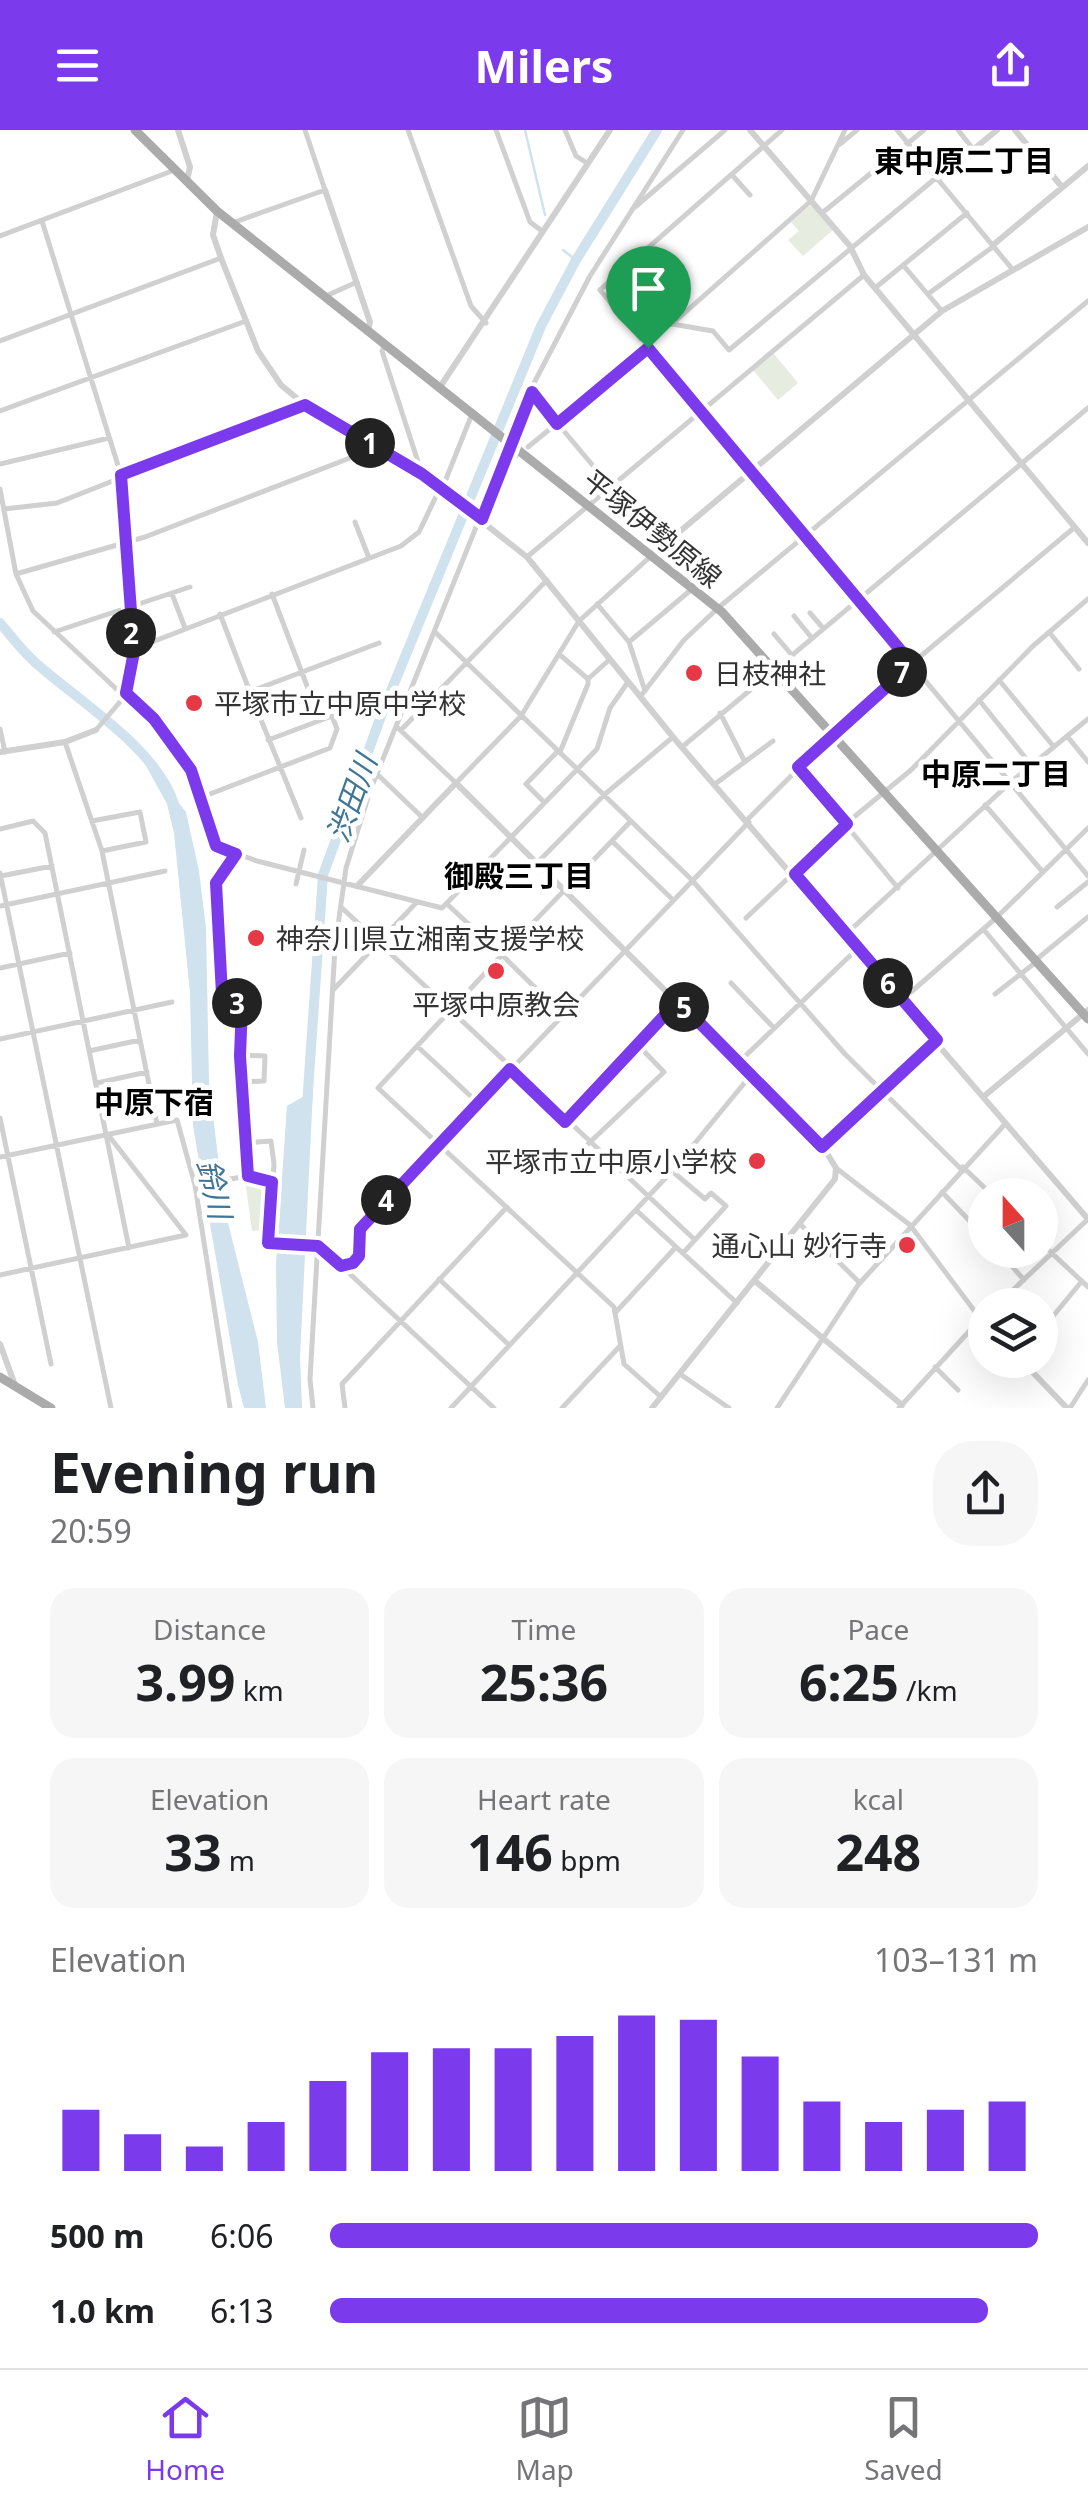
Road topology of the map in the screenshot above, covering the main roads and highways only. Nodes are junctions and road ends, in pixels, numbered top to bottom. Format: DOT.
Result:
graph roads {
  1 [pos="135,130"];
  2 [pos="1086,1014"];
  3 [pos="0,1378"];
  4 [pos="51,1408"];
  1 -- 2 [label="main road, 平塚伊勢原線"];
  3 -- 4 [label="main road"];
}
